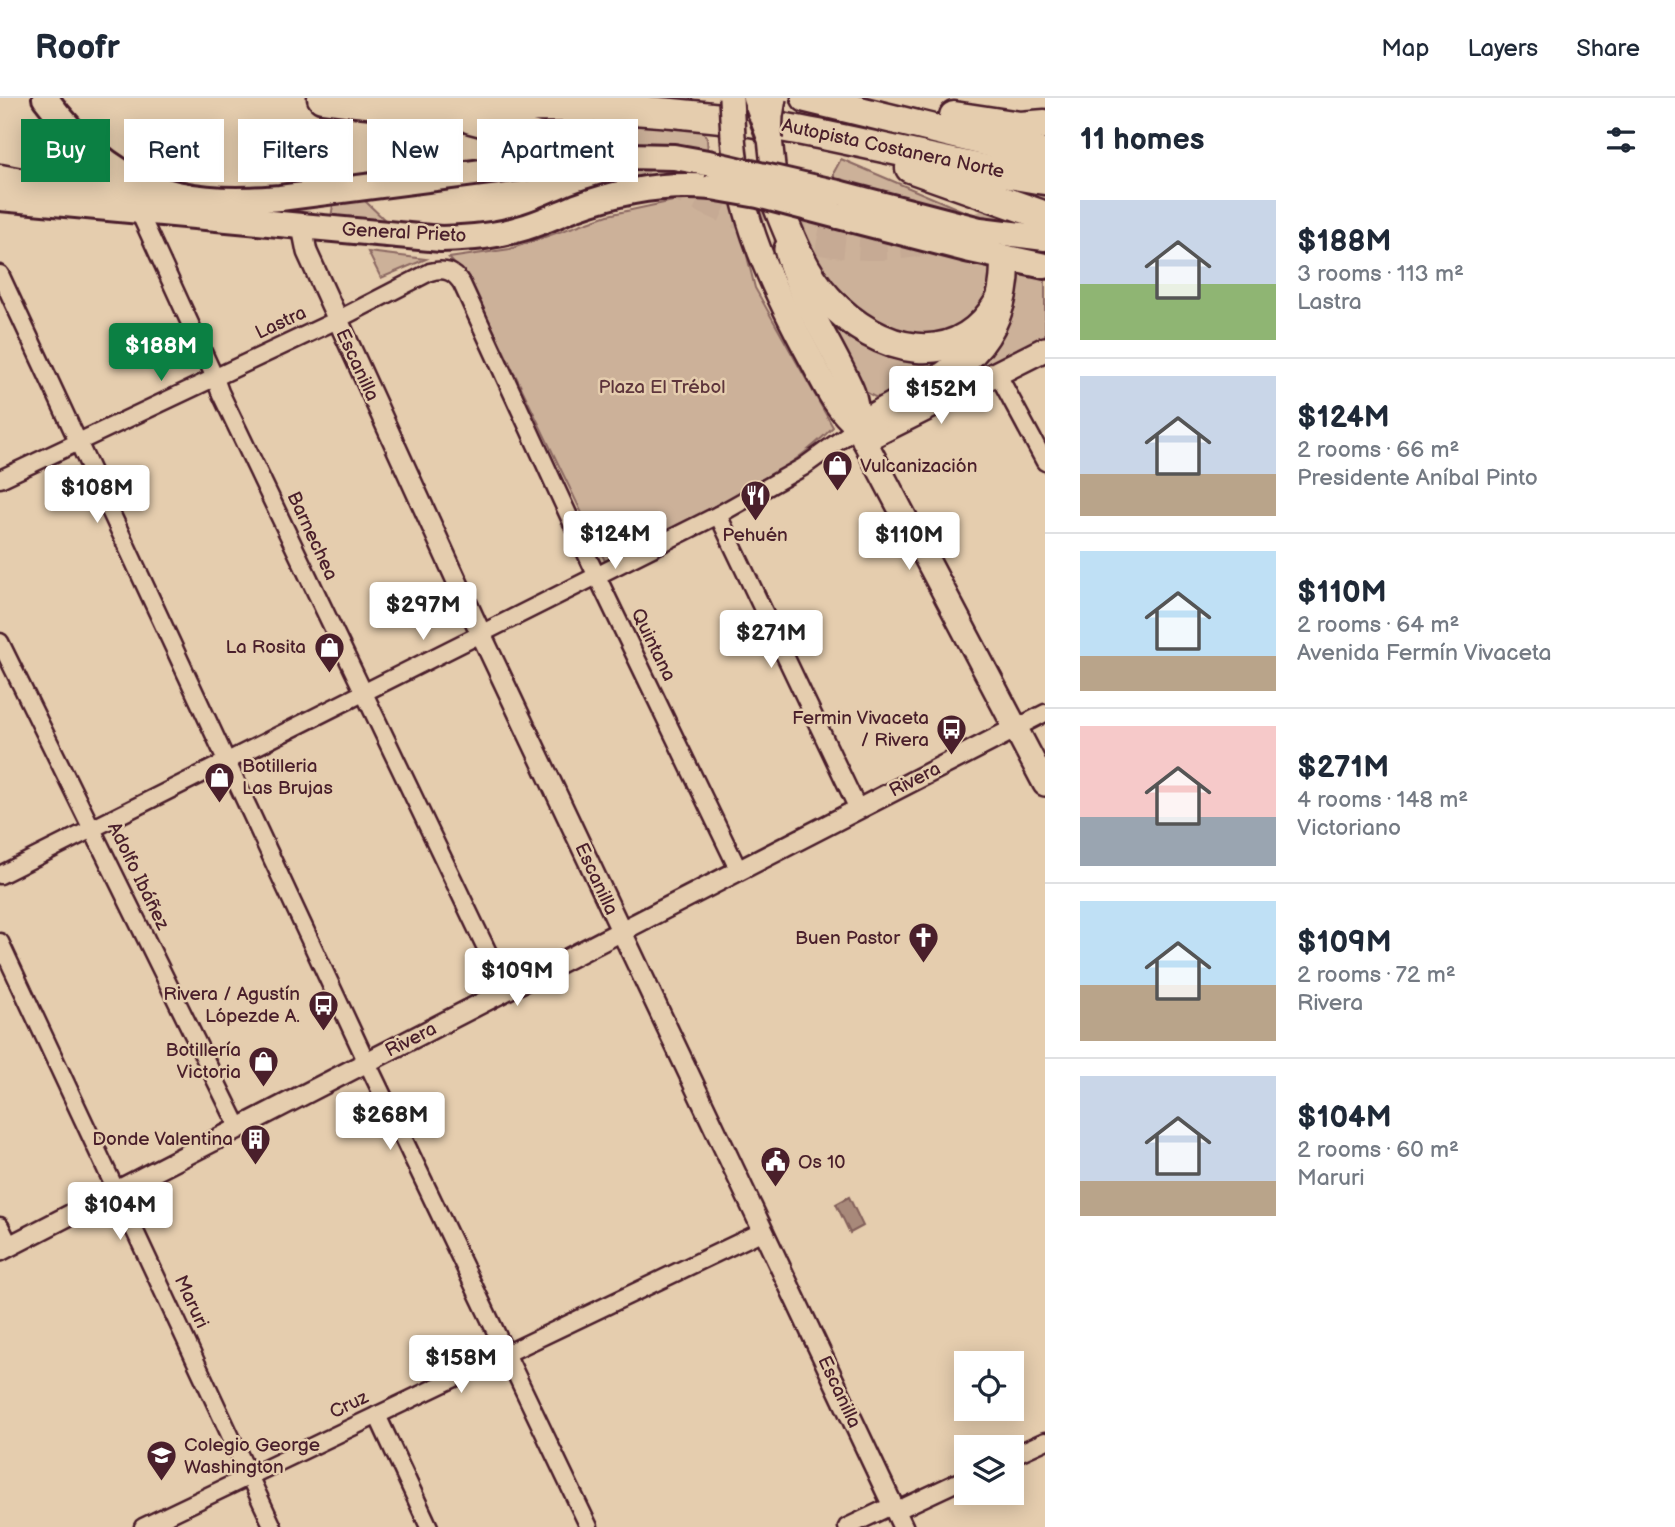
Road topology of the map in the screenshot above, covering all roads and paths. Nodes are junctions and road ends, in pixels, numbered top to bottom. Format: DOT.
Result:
graph roads {
  1 [pos="322,98"];
  2 [pos="731,98"];
  3 [pos="755,98"];
  4 [pos="774,98"];
  5 [pos="806,98"];
  6 [pos="48,102"];
  7 [pos="410,107"];
  8 [pos="865,111"];
  9 [pos="477,120"];
  10 [pos="1045,124"];
  11 [pos="836,137"];
  12 [pos="771,142"];
  13 [pos="1045,153"];
  14 [pos="710,175"];
  15 [pos="932,177"];
  16 [pos="0,180"];
  17 [pos="1045,180"];
  18 [pos="323,193"];
  19 [pos="0,198"];
  20 [pos="187,198"];
  21 [pos="777,204"];
  22 [pos="838,204"];
  23 [pos="139,212"];
  24 [pos="987,212"];
  25 [pos="1043,226"];
  26 [pos="309,227"];
  27 [pos="1005,265"];
  28 [pos="1045,266"];
  29 [pos="0,274"];
  30 [pos="462,284"];
  31 [pos="999,302"];
  32 [pos="337,320"];
  33 [pos="1045,349"];
  34 [pos="997,373"];
  35 [pos="215,378"];
  36 [pos="861,434"];
  37 [pos="79,442"];
  38 [pos="1045,461"];
  39 [pos="0,480"];
  40 [pos="718,516"];
  41 [pos="597,576"];
  42 [pos="481,634"];
  43 [pos="0,642"];
  44 [pos="363,693"];
  45 [pos="1045,713"];
  46 [pos="1016,728"];
  47 [pos="226,762"];
  48 [pos="1045,784"];
  49 [pos="858,809"];
  50 [pos="92,829"];
  51 [pos="739,871"];
  52 [pos="0,875"];
  53 [pos="621,931"];
  54 [pos="0,942"];
  55 [pos="506,990"];
  56 [pos="367,1062"];
  57 [pos="239,1128"];
  58 [pos="116,1192"];
  59 [pos="0,1226"];
  60 [pos="763,1231"];
  61 [pos="5,1249"];
  62 [pos="507,1353"];
  63 [pos="377,1415"];
  64 [pos="1045,1441"];
  65 [pos="1024,1451"];
  66 [pos="249,1476"];
  67 [pos="954,1484"];
  68 [pos="894,1509"];
  69 [pos="143,1527"];
  70 [pos="273,1527"];
  71 [pos="429,1527"];
  72 [pos="589,1527"];
  73 [pos="847,1527"];
  74 [pos="903,1527"];
  1 -- 7 [label="highway, Autopista Costanera Norte"];
  2 -- 36 [label="main road, bridge"];
  3 -- 12 [label="main road, bridge"];
  4 -- 12 [label="main road, bridge"];
  5 -- 8 [label="highway, Autopista Costanera Norte"];
  6 -- 20 [label="main road, General Prieto"];
  7 -- 9 [label="highway"];
  7 -- 11 [label="highway, Autopista Costanera Norte"];
  8 -- 10 [label="highway"];
  8 -- 13 [label="highway, Autopista Costanera Norte"];
  11 -- 15 [label="highway"];
  11 -- 17 [label="highway, Autopista Costanera Norte"];
  12 -- 21 [label="main road"];
  14 -- 18 [label="main road, General Prieto"];
  14 -- 22 [label="main road, General Prieto, bridge"];
  14 -- 26 [label="main road, General Prieto"];
  15 -- 24 [label="highway"];
  15 -- 25 [label="highway"];
  16 -- 20 [label="highway"];
  18 -- 20 [label="main road, General Prieto"];
  18 -- 26 [label="main road"];
  19 -- 23 [label="main road, General Prieto"];
  21 -- 31 [label="highway"];
  21 -- 36 [label="main road"];
  22 -- 25 [label="main road, General Prieto"];
  22 -- 28 [label="main road, General Prieto"];
  23 -- 26 [label="main road, General Prieto"];
  23 -- 35 [label="street, Barnechea"];
  26 -- 32 [label="street, Escanilla"];
  27 -- 31 [label="highway"];
  29 -- 37 [label="street"];
  30 -- 32 [label="street, Lastra"];
  30 -- 41 [label="street, Quintana"];
  31 -- 36 [label="highway"];
  32 -- 35 [label="street, Lastra"];
  32 -- 42 [label="street, Escanilla"];
  33 -- 34 [label="main road"];
  34 -- 36 [label="main road"];
  34 -- 38 [label="street"];
  35 -- 37 [label="street, Lastra"];
  35 -- 44 [label="street, Barnechea"];
  36 -- 40 [label="street"];
  36 -- 46 [label="main road"];
  37 -- 39 [label="street, Lastra"];
  37 -- 47 [label="street"];
  40 -- 41 [label="street"];
  40 -- 49 [label="street"];
  41 -- 42 [label="street"];
  41 -- 51 [label="street, Quintana"];
  42 -- 44 [label="street"];
  42 -- 53 [label="street, Escanilla"];
  43 -- 50 [label="street, Adolfo Ibáñez"];
  44 -- 47 [label="street"];
  44 -- 55 [label="street, Barnechea"];
  45 -- 46 [label="street, Rivera"];
  46 -- 48 [label="main road"];
  46 -- 49 [label="street, Rivera"];
  47 -- 50 [label="street"];
  47 -- 56 [label="street"];
  49 -- 51 [label="street, Rivera"];
  50 -- 52 [label="street"];
  50 -- 57 [label="street, Adolfo Ibáñez"];
  51 -- 53 [label="street, Rivera"];
  53 -- 55 [label="street, Rivera"];
  53 -- 60 [label="street, Escanilla"];
  54 -- 58 [label="street, Maruri"];
  55 -- 56 [label="street, Rivera"];
  56 -- 57 [label="street, Rivera"];
  56 -- 62 [label="street"];
  57 -- 58 [label="street, Rivera"];
  58 -- 61 [label="street, Rivera"];
  58 -- 66 [label="street, Maruri"];
  59 -- 61 [label="street"];
  60 -- 62 [label="street, Cruz"];
  60 -- 68 [label="street, Escanilla"];
  62 -- 63 [label="street, Cruz"];
  62 -- 72 [label="street"];
  63 -- 66 [label="street, Cruz"];
  63 -- 71 [label="street"];
  64 -- 65 [label="street"];
  66 -- 69 [label="street, Cruz"];
  66 -- 70 [label="street, Maruri"];
  67 -- 68 [label="street"];
  68 -- 73 [label="street"];
  68 -- 74 [label="street, Escanilla"];
}
